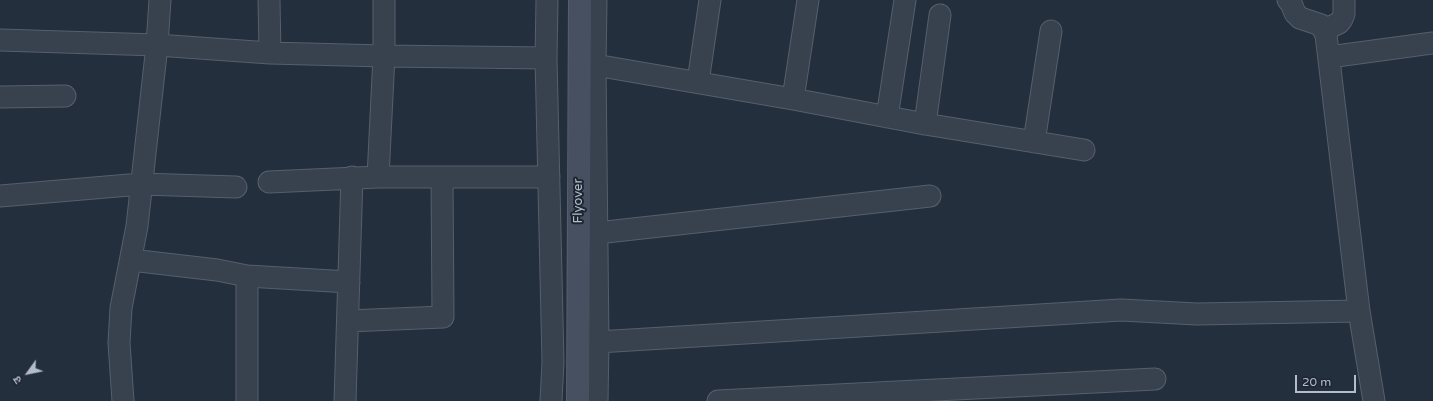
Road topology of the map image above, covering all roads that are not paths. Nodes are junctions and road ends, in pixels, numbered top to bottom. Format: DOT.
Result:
graph roads {
  1 [pos="160,0"];
  2 [pos="269,0"];
  3 [pos="384,0"];
  4 [pos="547,0"];
  5 [pos="580,0"];
  6 [pos="596,0"];
  7 [pos="710,0"];
  8 [pos="808,0"];
  9 [pos="905,0"];
  10 [pos="1288,0"];
  11 [pos="1344,0"];
  12 [pos="940,15"];
  13 [pos="1324,30"];
  14 [pos="1051,32"];
  15 [pos="0,40"];
  16 [pos="1433,43"];
  17 [pos="158,45"];
  18 [pos="270,53"];
  19 [pos="384,56"];
  20 [pos="1329,57"];
  21 [pos="546,58"];
  22 [pos="595,65"];
  23 [pos="698,82"];
  24 [pos="65,96"];
  25 [pos="0,97"];
  26 [pos="793,99"];
  27 [pos="887,117"];
  28 [pos="925,124"];
  29 [pos="1034,142"];
  30 [pos="1084,150"];
  31 [pos="352,177"];
  32 [pos="378,177"];
  33 [pos="442,177"];
  34 [pos="549,177"];
  35 [pos="269,182"];
  36 [pos="141,184"];
  37 [pos="236,187"];
  38 [pos="0,196"];
  39 [pos="930,196"];
  40 [pos="598,233"];
  41 [pos="131,260"];
  42 [pos="247,276"];
  43 [pos="349,282"];
  44 [pos="1359,311"];
  45 [pos="348,321"];
  46 [pos="598,342"];
  47 [pos="1155,378"];
  48 [pos="585,399"];
  49 [pos="123,401"];
  50 [pos="247,401"];
  51 [pos="345,401"];
  52 [pos="551,401"];
  53 [pos="718,401"];
  54 [pos="1374,401"];
  1 -- 17 [label="street"];
  2 -- 18 [label="street"];
  3 -- 19 [label="street"];
  4 -- 21 [label="street"];
  5 -- 48 [label="main road, Flyover"];
  6 -- 22 [label="street"];
  7 -- 23 [label="street"];
  8 -- 26 [label="street"];
  9 -- 27 [label="street"];
  10 -- 13 [label="street"];
  11 -- 13 [label="street"];
  12 -- 28 [label="street"];
  13 -- 20 [label="street"];
  14 -- 29 [label="street"];
  15 -- 17 [label="street"];
  16 -- 20 [label="street"];
  17 -- 18 [label="street"];
  17 -- 36 [label="street"];
  18 -- 19 [label="street"];
  19 -- 21 [label="street"];
  19 -- 32 [label="street"];
  20 -- 44 [label="street"];
  21 -- 34 [label="street"];
  22 -- 23 [label="street"];
  22 -- 40 [label="street"];
  23 -- 26 [label="street"];
  24 -- 25 [label="street"];
  26 -- 27 [label="street"];
  27 -- 28 [label="street"];
  28 -- 29 [label="street"];
  29 -- 30 [label="street"];
  31 -- 32 [label="street"];
  31 -- 35 [label="street"];
  31 -- 43 [label="street"];
  32 -- 33 [label="street"];
  33 -- 34 [label="street"];
  33 -- 45 [label="street"];
  34 -- 52 [label="street"];
  36 -- 37 [label="street"];
  36 -- 38 [label="street"];
  36 -- 41 [label="street"];
  39 -- 40 [label="street"];
  40 -- 46 [label="street"];
  41 -- 42 [label="street"];
  41 -- 49 [label="street"];
  42 -- 43 [label="street"];
  42 -- 50 [label="street"];
  43 -- 45 [label="street"];
  44 -- 46 [label="street"];
  44 -- 54 [label="street"];
  45 -- 51 [label="street"];
  46 -- 48 [label="street"];
  47 -- 53 [label="street"];
}
